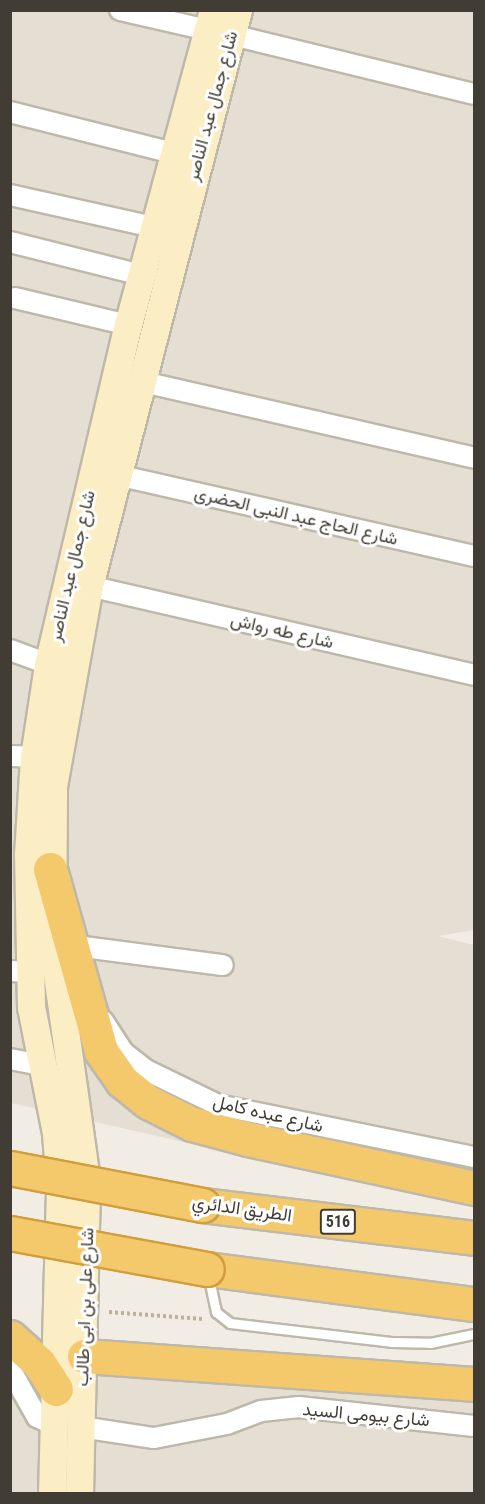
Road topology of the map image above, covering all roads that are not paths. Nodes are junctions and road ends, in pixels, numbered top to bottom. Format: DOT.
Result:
graph roads {
  1 [pos="120,10"];
  2 [pos="223,22"];
  3 [pos="474,94"];
  4 [pos="10,112"];
  5 [pos="173,153"];
  6 [pos="10,195"];
  7 [pos="153,227"];
  8 [pos="10,242"];
  9 [pos="141,275"];
  10 [pos="15,298"];
  11 [pos="128,325"];
  12 [pos="139,381"];
  13 [pos="474,458"];
  14 [pos="117,475"];
  15 [pos="474,556"];
  16 [pos="89,586"];
  17 [pos="10,650"];
  18 [pos="59,668"];
  19 [pos="474,675"];
  20 [pos="22,757"];
  21 [pos="50,835"];
  22 [pos="30,860"];
  23 [pos="76,946"];
  24 [pos="223,965"];
  25 [pos="20,971"];
  26 [pos="10,1059"];
  27 [pos="41,1065"];
  28 [pos="80,1120"];
  29 [pos="56,1133"];
  30 [pos="474,1157"];
  31 [pos="10,1168"];
  32 [pos="474,1188"];
  33 [pos="10,1233"];
  34 [pos="474,1238"];
  35 [pos="207,1269"];
  36 [pos="474,1304"];
  37 [pos="474,1334"];
  38 [pos="10,1337"];
  39 [pos="84,1356"];
  40 [pos="10,1369"];
  41 [pos="474,1384"];
  42 [pos="56,1389"];
  43 [pos="474,1426"];
  44 [pos="69,1427"];
  45 [pos="52,1494"];
  46 [pos="79,1494"];
  1 -- 2 [label="street"];
  2 -- 3 [label="street"];
  2 -- 5 [label="street, شارع جمال عبد الناصر"];
  2 -- 12 [label="street, شارع جمال عبد الناصر"];
  4 -- 5 [label="street"];
  5 -- 7 [label="street, شارع جمال عبد الناصر"];
  6 -- 7 [label="street"];
  7 -- 9 [label="street, شارع جمال عبد الناصر"];
  8 -- 9 [label="street"];
  9 -- 11 [label="street, شارع جمال عبد الناصر"];
  10 -- 11 [label="street"];
  11 -- 18 [label="street, شارع جمال عبد الناصر"];
  12 -- 13 [label="street"];
  12 -- 14 [label="street, شارع جمال عبد الناصر"];
  14 -- 15 [label="street, شارع الحاج عبد النبى الحضرى"];
  14 -- 16 [label="street, شارع جمال عبد الناصر"];
  16 -- 18 [label="street, شارع جمال عبد الناصر"];
  16 -- 19 [label="street, شارع طه رواش"];
  17 -- 18 [label="street"];
  18 -- 20 [label="street, شارع جمال عبد الناصر"];
  18 -- 21 [label="street, شارع جمال عبد الناصر"];
  20 -- 22 [label="street, شارع جمال عبد الناصر"];
  21 -- 22 [label="street, شارع جمال عبد الناصر"];
  21 -- 23 [label="street, شارع عبده كامل"];
  22 -- 25 [label="street, شارع جمال عبد الناصر"];
  22 -- 28 [label="street, شارع جمال عبد الناصر"];
  22 -- 32 [label="highway"];
  23 -- 24 [label="street"];
  23 -- 30 [label="street, شارع عبده كامل"];
  25 -- 27 [label="street, شارع جمال عبد الناصر"];
  26 -- 27 [label="street"];
  27 -- 29 [label="street, شارع جمال عبد الناصر"];
  28 -- 39 [label="street, شارع على بن ابى طالب"];
  29 -- 42 [label="street, شارع على بن ابى طالب"];
  31 -- 34 [label="highway, الطريق الدائري / 516, bridge"];
  33 -- 35 [label="highway, bridge"];
  35 -- 36 [label="highway"];
  35 -- 37 [label="lane"];
  38 -- 42 [label="highway"];
  39 -- 41 [label="highway"];
  39 -- 44 [label="street, شارع على بن ابى طالب"];
  40 -- 44 [label="street"];
  42 -- 44 [label="street, شارع على بن ابى طالب"];
  43 -- 44 [label="street, شارع بيومى السيد"];
  44 -- 45 [label="street, شارع على بن ابى طالب"];
  44 -- 46 [label="street, شارع على بن ابى طالب"];
}
